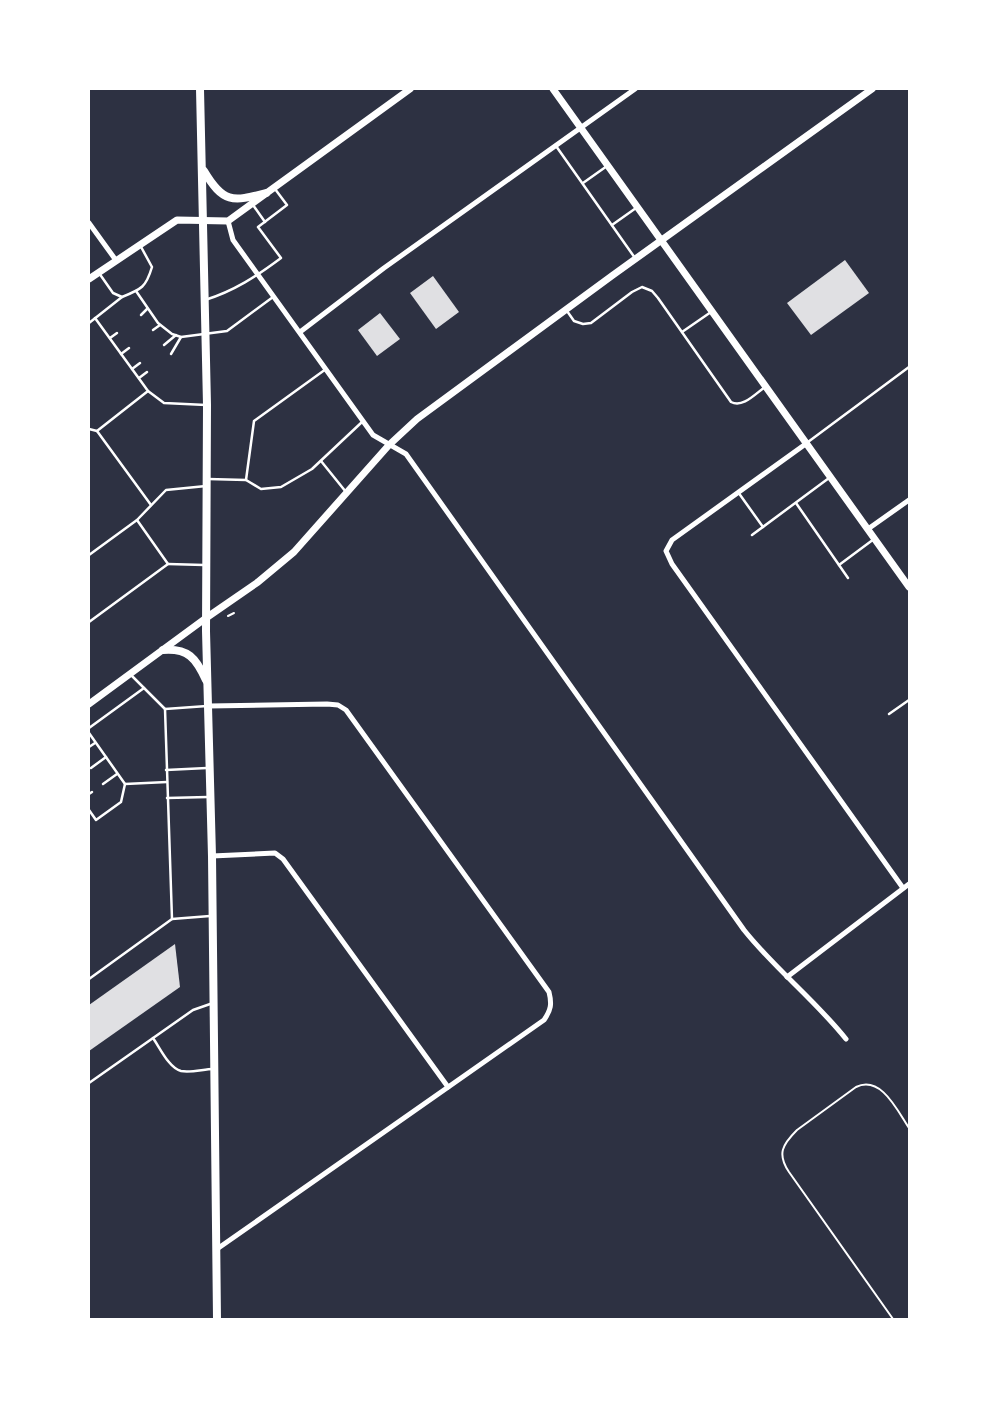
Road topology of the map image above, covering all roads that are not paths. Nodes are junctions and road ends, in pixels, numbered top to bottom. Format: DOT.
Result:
graph roads {
  1 [pos="200,89"];
  2 [pos="410,89"];
  3 [pos="553,89"];
  4 [pos="635,89"];
  5 [pos="872,89"];
  6 [pos="581,128"];
  7 [pos="556,146"];
  8 [pos="608,165"];
  9 [pos="203,169"];
  10 [pos="582,184"];
  11 [pos="274,188"];
  12 [pos="266,194"];
  13 [pos="252,203"];
  14 [pos="638,207"];
  15 [pos="204,221"];
  16 [pos="228,221"];
  17 [pos="265,222"];
  18 [pos="89,223"];
  19 [pos="612,225"];
  20 [pos="662,241"];
  21 [pos="140,244"];
  22 [pos="115,259"];
  23 [pos="636,259"];
  24 [pos="98,272"];
  25 [pos="259,275"];
  26 [pos="89,279"];
  27 [pos="136,292"];
  28 [pos="274,296"];
  29 [pos="122,297"];
  30 [pos="205,300"];
  31 [pos="148,309"];
  32 [pos="566,310"];
  33 [pos="712,311"];
  34 [pos="141,315"];
  35 [pos="95,318"];
  36 [pos="89,322"];
  37 [pos="160,324"];
  38 [pos="153,330"];
  39 [pos="300,332"];
  40 [pos="682,332"];
  41 [pos="117,333"];
  42 [pos="206,334"];
  43 [pos="176,335"];
  44 [pos="181,337"];
  45 [pos="110,338"];
  46 [pos="164,345"];
  47 [pos="129,348"];
  48 [pos="121,354"];
  49 [pos="171,354"];
  50 [pos="140,363"];
  51 [pos="909,367"];
  52 [pos="326,368"];
  53 [pos="132,369"];
  54 [pos="147,372"];
  55 [pos="139,378"];
  56 [pos="766,386"];
  57 [pos="148,391"];
  58 [pos="207,405"];
  59 [pos="363,421"];
  60 [pos="89,430"];
  61 [pos="97,431"];
  62 [pos="807,443"];
  63 [pos="389,445"];
  64 [pos="320,461"];
  65 [pos="831,477"];
  66 [pos="246,480"];
  67 [pos="207,483"];
  68 [pos="738,492"];
  69 [pos="347,493"];
  70 [pos="909,500"];
  71 [pos="796,503"];
  72 [pos="151,505"];
  73 [pos="137,520"];
  74 [pos="763,527"];
  75 [pos="868,529"];
  76 [pos="752,535"];
  77 [pos="875,538"];
  78 [pos="89,555"];
  79 [pos="168,564"];
  80 [pos="839,565"];
  81 [pos="206,566"];
  82 [pos="848,578"];
  83 [pos="909,586"];
  84 [pos="206,618"];
  85 [pos="89,622"];
  86 [pos="163,650"];
  87 [pos="130,674"];
  88 [pos="208,684"];
  89 [pos="144,688"];
  90 [pos="909,700"];
  91 [pos="89,704"];
  92 [pos="209,706"];
  93 [pos="165,709"];
  94 [pos="889,714"];
  95 [pos="89,728"];
  96 [pos="89,734"];
  97 [pos="95,742"];
  98 [pos="89,747"];
  99 [pos="106,758"];
  100 [pos="91,768"];
  101 [pos="210,768"];
  102 [pos="166,770"];
  103 [pos="117,774"];
  104 [pos="166,782"];
  105 [pos="103,784"];
  106 [pos="125,784"];
  107 [pos="211,796"];
  108 [pos="167,798"];
  109 [pos="89,810"];
  110 [pos="212,856"];
  111 [pos="909,884"];
  112 [pos="903,888"];
  113 [pos="213,916"];
  114 [pos="172,919"];
  115 [pos="787,977"];
  116 [pos="89,979"];
  117 [pos="214,1002"];
  118 [pos="153,1038"];
  119 [pos="846,1039"];
  120 [pos="215,1068"];
  121 [pos="89,1083"];
  122 [pos="448,1087"];
  123 [pos="217,1249"];
  124 [pos="218,1319"];
  1 -- 9 [label="main road"];
  2 -- 11 [label="main road"];
  3 -- 6 [label="main road"];
  4 -- 6 [label="street"];
  5 -- 20 [label="main road"];
  6 -- 7 [label="street"];
  6 -- 8 [label="main road"];
  7 -- 10 [label="lane"];
  7 -- 39 [label="street"];
  8 -- 10 [label="lane"];
  8 -- 14 [label="main road"];
  9 -- 12 [label="main road"];
  9 -- 15 [label="main road"];
  10 -- 19 [label="lane"];
  11 -- 12 [label="main road"];
  11 -- 17 [label="lane"];
  12 -- 13 [label="main road"];
  13 -- 16 [label="main road"];
  13 -- 17 [label="lane"];
  14 -- 19 [label="lane"];
  14 -- 20 [label="main road"];
  15 -- 16 [label="main road"];
  15 -- 21 [label="main road"];
  15 -- 30 [label="main road"];
  16 -- 25 [label="street"];
  17 -- 25 [label="lane"];
  18 -- 22 [label="street"];
  19 -- 23 [label="lane"];
  20 -- 23 [label="main road"];
  20 -- 33 [label="main road"];
  21 -- 22 [label="main road"];
  21 -- 27 [label="lane"];
  22 -- 24 [label="main road"];
  23 -- 32 [label="main road"];
  24 -- 26 [label="main road"];
  24 -- 29 [label="lane"];
  25 -- 28 [label="street"];
  25 -- 30 [label="lane"];
  27 -- 29 [label="lane"];
  27 -- 31 [label="lane"];
  28 -- 39 [label="street"];
  28 -- 42 [label="lane"];
  29 -- 35 [label="lane"];
  30 -- 42 [label="main road"];
  31 -- 34 [label="lane"];
  31 -- 37 [label="lane"];
  32 -- 40 [label="lane"];
  32 -- 63 [label="main road"];
  33 -- 40 [label="lane"];
  33 -- 56 [label="main road"];
  35 -- 36 [label="lane"];
  35 -- 45 [label="lane"];
  37 -- 38 [label="lane"];
  37 -- 43 [label="lane"];
  39 -- 52 [label="street"];
  40 -- 56 [label="lane"];
  41 -- 45 [label="lane"];
  42 -- 44 [label="lane"];
  42 -- 58 [label="main road"];
  43 -- 44 [label="lane"];
  43 -- 46 [label="lane"];
  44 -- 49 [label="lane"];
  45 -- 48 [label="lane"];
  47 -- 48 [label="lane"];
  48 -- 53 [label="lane"];
  50 -- 53 [label="lane"];
  51 -- 62 [label="lane"];
  52 -- 59 [label="street"];
  52 -- 66 [label="lane"];
  53 -- 55 [label="lane"];
  54 -- 55 [label="lane"];
  55 -- 57 [label="lane"];
  56 -- 62 [label="main road"];
  57 -- 58 [label="lane"];
  57 -- 61 [label="lane"];
  58 -- 67 [label="main road"];
  59 -- 63 [label="street"];
  59 -- 64 [label="lane"];
  60 -- 61 [label="lane"];
  61 -- 72 [label="lane"];
  62 -- 65 [label="main road"];
  62 -- 68 [label="street"];
  63 -- 69 [label="main road"];
  63 -- 115 [label="street"];
  64 -- 66 [label="lane"];
  64 -- 69 [label="lane"];
  65 -- 71 [label="lane"];
  65 -- 75 [label="main road"];
  66 -- 67 [label="lane"];
  67 -- 72 [label="lane"];
  67 -- 81 [label="main road"];
  68 -- 74 [label="lane"];
  68 -- 112 [label="street"];
  69 -- 84 [label="main road"];
  70 -- 75 [label="street"];
  71 -- 74 [label="lane"];
  71 -- 80 [label="lane"];
  72 -- 73 [label="lane"];
  73 -- 78 [label="lane"];
  73 -- 79 [label="lane"];
  74 -- 76 [label="lane"];
  75 -- 77 [label="main road"];
  77 -- 80 [label="lane"];
  77 -- 83 [label="main road"];
  79 -- 81 [label="lane"];
  79 -- 85 [label="lane"];
  80 -- 82 [label="lane"];
  81 -- 84 [label="main road"];
  84 -- 86 [label="main road"];
  84 -- 88 [label="main road"];
  86 -- 87 [label="main road"];
  86 -- 88 [label="main road"];
  87 -- 89 [label="lane"];
  87 -- 91 [label="main road"];
  88 -- 92 [label="main road"];
  89 -- 93 [label="lane"];
  89 -- 95 [label="lane"];
  90 -- 94 [label="lane"];
  92 -- 93 [label="lane"];
  92 -- 101 [label="main road"];
  92 -- 122 [label="street"];
  93 -- 102 [label="lane"];
  96 -- 97 [label="lane"];
  97 -- 98 [label="lane"];
  97 -- 99 [label="lane"];
  99 -- 100 [label="lane"];
  99 -- 103 [label="lane"];
  101 -- 102 [label="lane"];
  101 -- 107 [label="main road"];
  102 -- 104 [label="lane"];
  103 -- 105 [label="lane"];
  103 -- 106 [label="lane"];
  104 -- 106 [label="lane"];
  104 -- 108 [label="lane"];
  106 -- 109 [label="lane"];
  107 -- 108 [label="lane"];
  107 -- 110 [label="main road"];
  108 -- 114 [label="lane"];
  110 -- 113 [label="main road"];
  110 -- 122 [label="street"];
  111 -- 112 [label="street"];
  112 -- 115 [label="street"];
  113 -- 114 [label="lane"];
  113 -- 117 [label="main road"];
  114 -- 116 [label="lane"];
  115 -- 119 [label="street"];
  117 -- 118 [label="lane"];
  117 -- 120 [label="main road"];
  118 -- 120 [label="lane"];
  118 -- 121 [label="lane"];
  120 -- 123 [label="main road"];
  122 -- 123 [label="street"];
  123 -- 124 [label="main road"];
}
